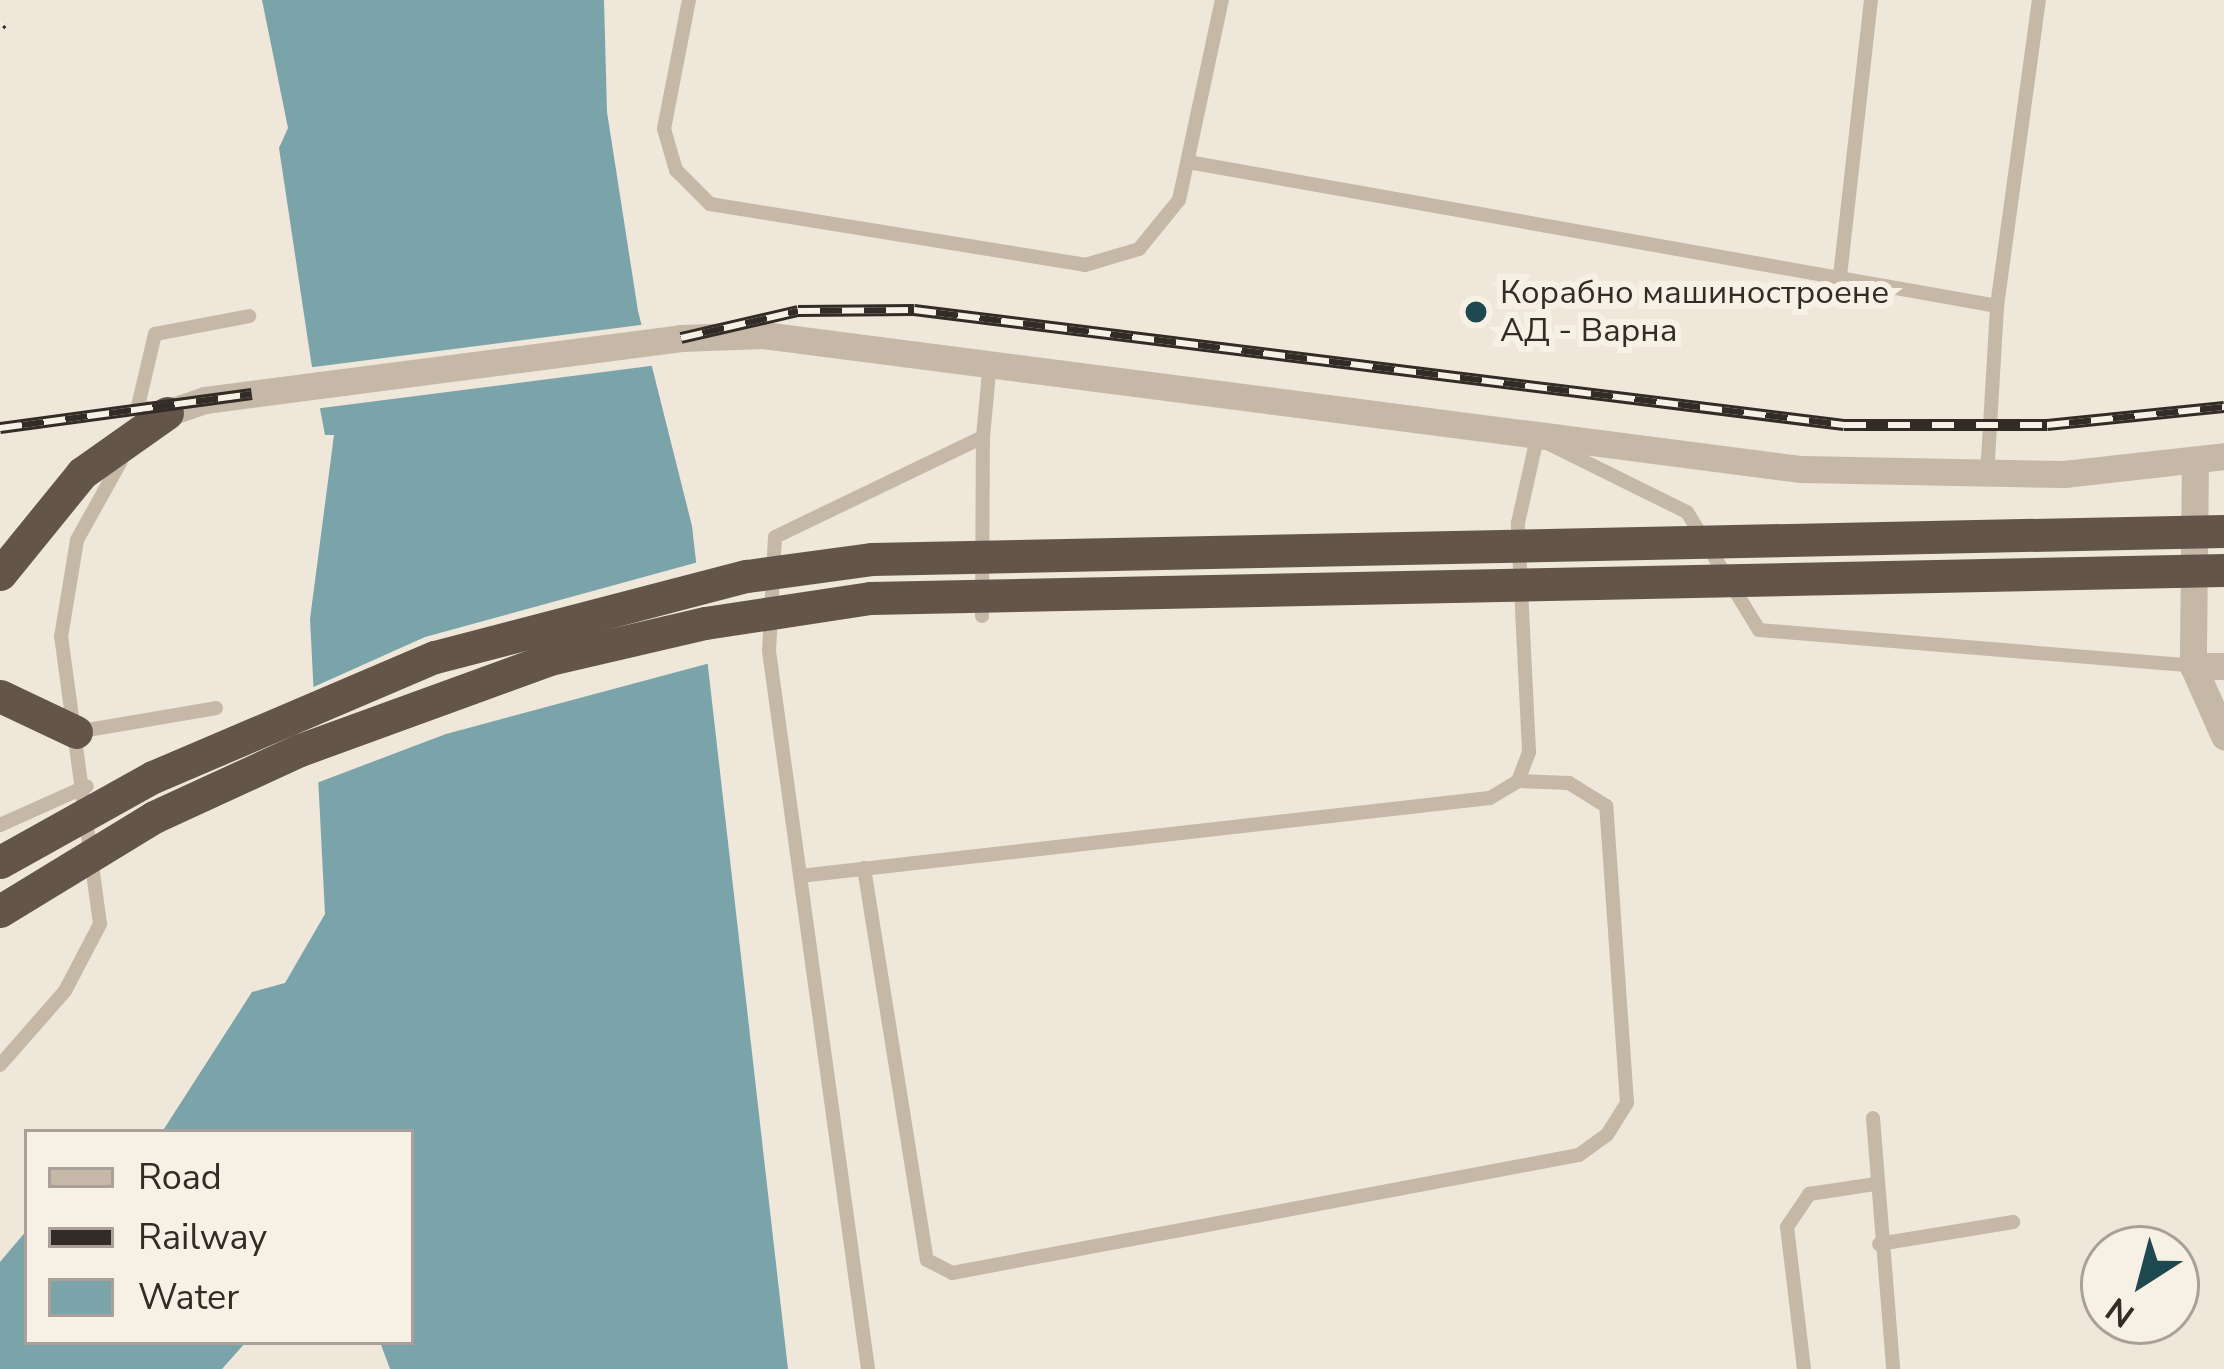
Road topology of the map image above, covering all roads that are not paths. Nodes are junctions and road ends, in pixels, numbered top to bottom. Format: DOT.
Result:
graph roads {
  1 [pos="689,0"];
  2 [pos="1222,0"];
  3 [pos="1871,0"];
  4 [pos="2039,0"];
  5 [pos="1188,162"];
  6 [pos="1840,276"];
  7 [pos="1997,306"];
  8 [pos="249,316"];
  9 [pos="990,361"];
  10 [pos="167,413"];
  11 [pos="982,437"];
  12 [pos="1537,438"];
  13 [pos="2224,456"];
  14 [pos="2195,460"];
  15 [pos="1987,476"];
  16 [pos="2224,531"];
  17 [pos="2224,570"];
  18 [pos="0,574"];
  19 [pos="982,616"];
  20 [pos="2193,666"];
  21 [pos="2224,666"];
  22 [pos="0,697"];
  23 [pos="216,708"];
  24 [pos="76,732"];
  25 [pos="2224,736"];
  26 [pos="1518,782"];
  27 [pos="86,786"];
  28 [pos="0,825"];
  29 [pos="0,862"];
  30 [pos="864,868"];
  31 [pos="800,876"];
  32 [pos="0,911"];
  33 [pos="0,1065"];
  34 [pos="1874,1118"];
  35 [pos="1876,1184"];
  36 [pos="2013,1222"];
  37 [pos="1879,1244"];
  38 [pos="868,1369"];
  39 [pos="1804,1369"];
  40 [pos="1893,1369"];
  1 -- 5 [label="lane"];
  2 -- 5 [label="lane"];
  3 -- 6 [label="lane"];
  4 -- 7 [label="lane"];
  5 -- 6 [label="lane"];
  6 -- 7 [label="lane"];
  7 -- 15 [label="lane"];
  8 -- 10 [label="lane"];
  9 -- 10 [label="street"];
  9 -- 11 [label="lane"];
  9 -- 12 [label="street"];
  10 -- 18 [label="highway"];
  10 -- 24 [label="lane"];
  11 -- 19 [label="lane"];
  11 -- 31 [label="lane"];
  12 -- 15 [label="street"];
  12 -- 20 [label="lane"];
  12 -- 26 [label="lane"];
  13 -- 14 [label="street"];
  14 -- 15 [label="street"];
  14 -- 20 [label="street"];
  16 -- 29 [label="highway, bridge"];
  17 -- 32 [label="highway, bridge"];
  20 -- 21 [label="street"];
  20 -- 25 [label="street"];
  22 -- 24 [label="highway"];
  23 -- 24 [label="lane"];
  24 -- 27 [label="lane"];
  26 -- 30 [label="lane"];
  26 -- 30 [label="lane"];
  27 -- 28 [label="lane"];
  27 -- 33 [label="lane"];
  30 -- 31 [label="lane"];
  31 -- 38 [label="lane"];
  34 -- 35 [label="lane"];
  35 -- 37 [label="lane"];
  35 -- 39 [label="lane"];
  36 -- 37 [label="lane"];
  37 -- 40 [label="lane"];
}
